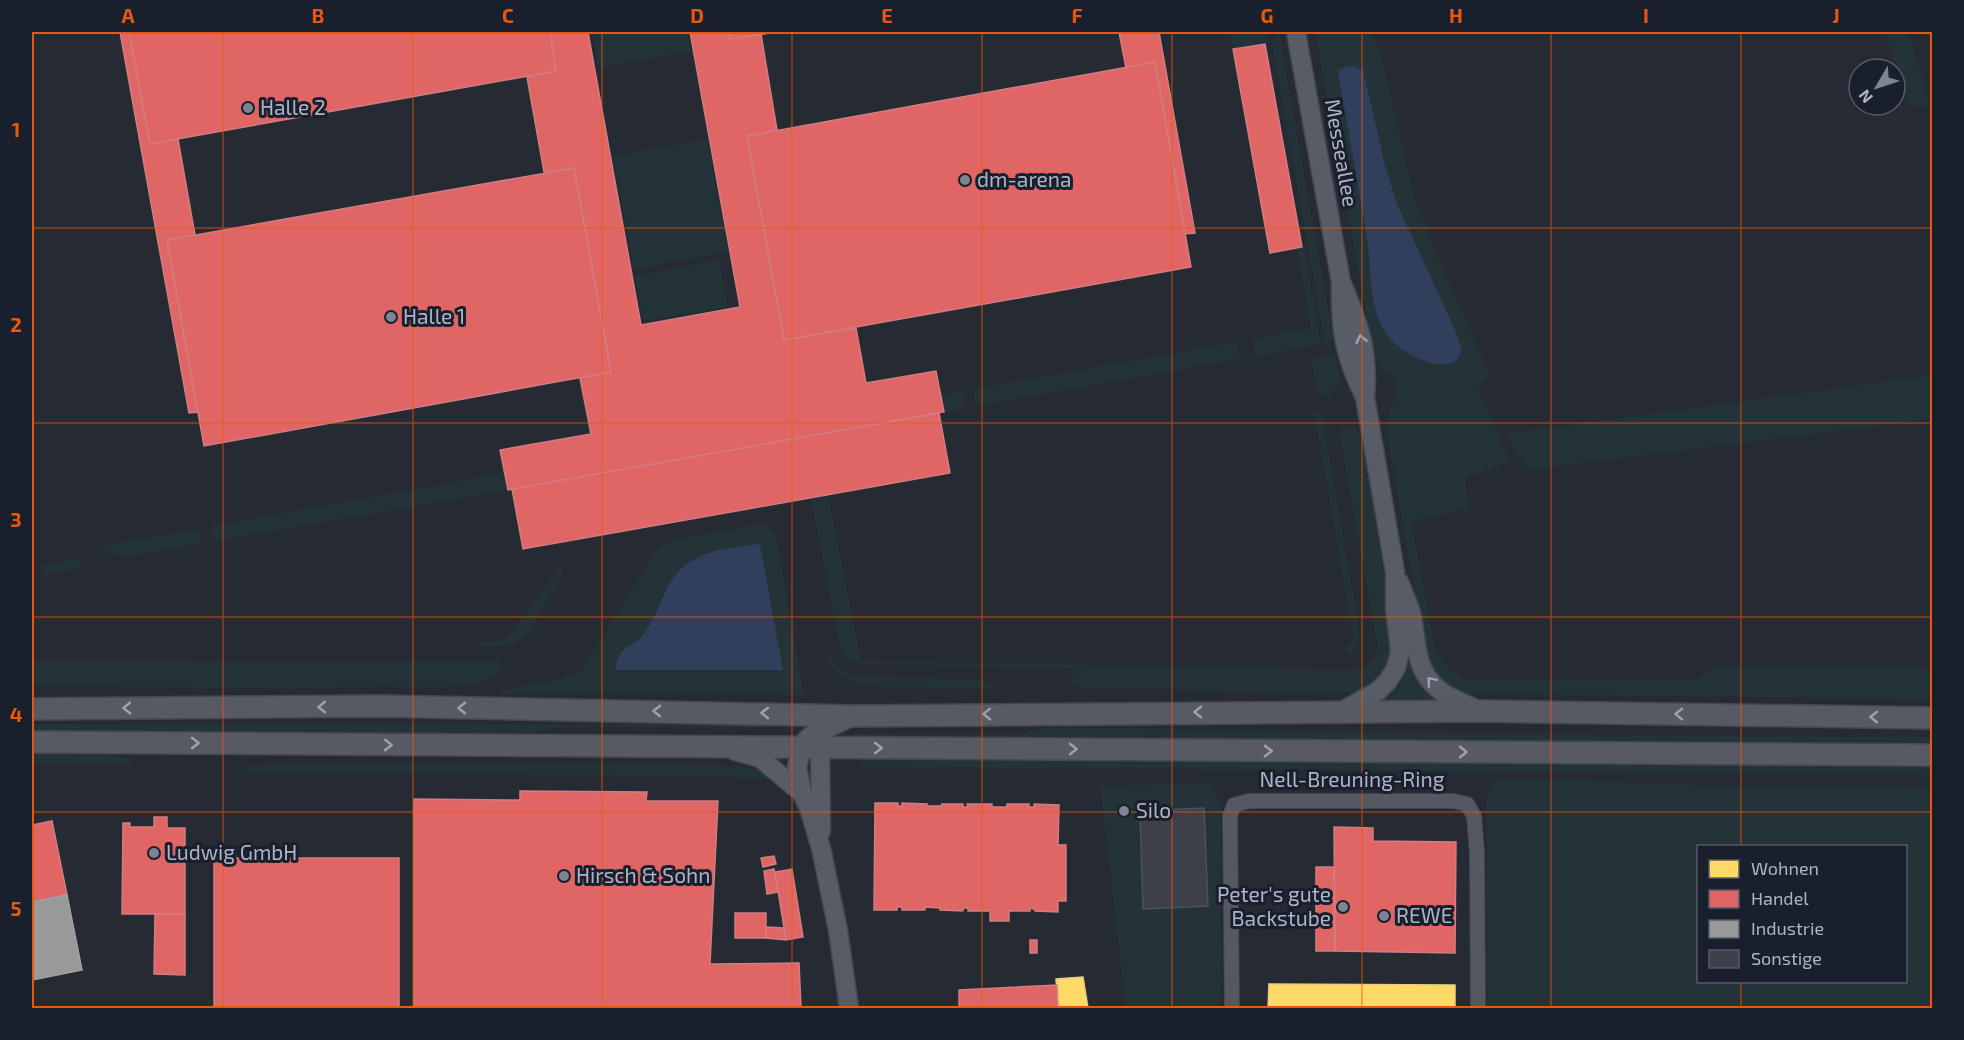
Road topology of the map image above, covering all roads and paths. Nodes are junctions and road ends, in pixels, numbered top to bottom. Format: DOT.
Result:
graph roads {
  1 [pos="1296,32"];
  2 [pos="1395,572"];
  3 [pos="32,709"];
  4 [pos="1480,711"];
  5 [pos="1341,712"];
  6 [pos="1932,718"];
  7 [pos="813,735"];
  8 [pos="32,742"];
  9 [pos="719,746"];
  10 [pos="770,747"];
  11 [pos="1932,755"];
  12 [pos="802,794"];
  13 [pos="821,848"];
  14 [pos="849,1008"];
  15 [pos="1232,1008"];
  16 [pos="1478,1008"];
  1 -- 2 [label="street, Messeallee"];
  4 -- 2 [label="street, Messeallee, one-way"];
  2 -- 5 [label="street, Messeallee"];
  7 -- 3 [label="main road, one-way"];
  4 -- 5 [label="main road"];
  6 -- 4 [label="main road, one-way"];
  5 -- 7 [label="main road, one-way"];
  7 -- 10 [label="main road"];
  7 -- 10 [label="main road"];
  7 -- 11 [label="main road, one-way"];
  7 -- 12 [label="street"];
  7 -- 13 [label="street"];
  8 -- 9 [label="main road, one-way"];
  9 -- 10 [label="main road"];
  9 -- 12 [label="street"];
  12 -- 13 [label="street"];
  13 -- 14 [label="street"];
  15 -- 16 [label="street, Nell-Breuning-Ring"];
}
